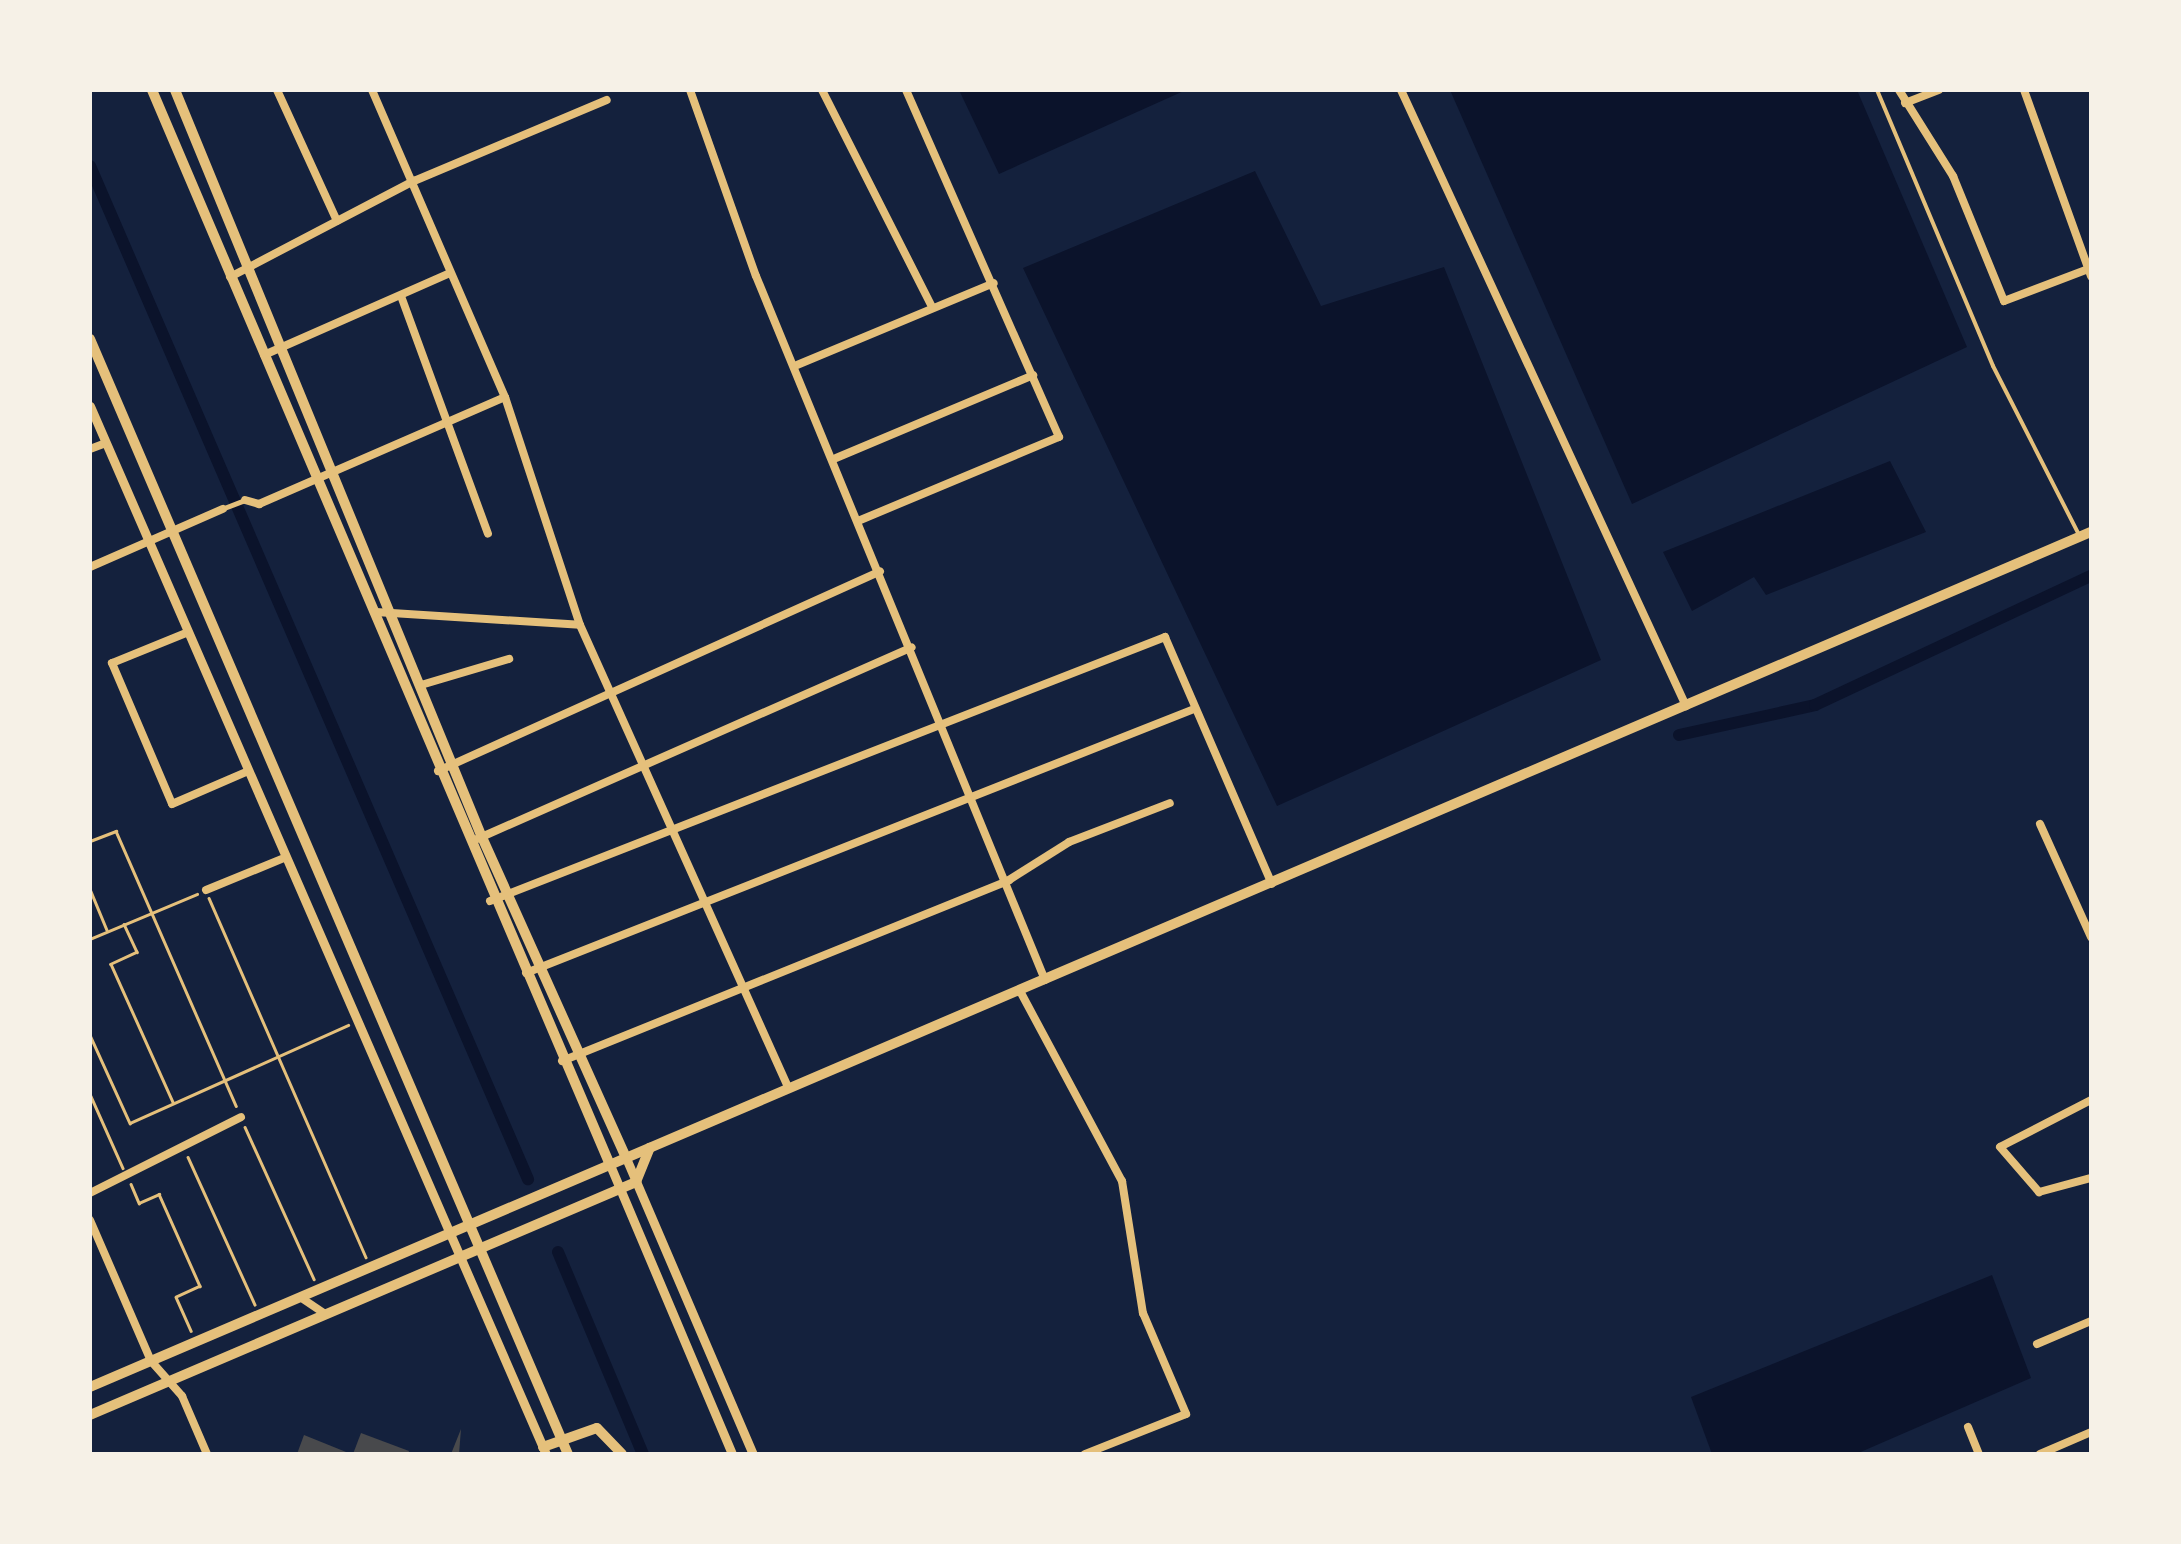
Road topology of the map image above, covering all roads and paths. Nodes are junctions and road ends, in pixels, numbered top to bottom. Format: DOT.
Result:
graph roads {
  1 [pos="152,90"];
  2 [pos="175,90"];
  3 [pos="277,90"];
  4 [pos="690,90"];
  5 [pos="822,90"];
  6 [pos="906,90"];
  7 [pos="1401,90"];
  8 [pos="1877,90"];
  9 [pos="1899,90"];
  10 [pos="1939,90"];
  11 [pos="2024,90"];
  12 [pos="376,91"];
  13 [pos="607,100"];
  14 [pos="1905,104"];
  15 [pos="414,181"];
  16 [pos="337,221"];
  17 [pos="250,267"];
  18 [pos="2090,271"];
  19 [pos="450,273"];
  20 [pos="230,276"];
  21 [pos="994,283"];
  22 [pos="401,296"];
  23 [pos="932,307"];
  24 [pos="90,339"];
  25 [pos="284,347"];
  26 [pos="264,355"];
  27 [pos="797,366"];
  28 [pos="1033,375"];
  29 [pos="505,397"];
  30 [pos="90,406"];
  31 [pos="440,424"];
  32 [pos="106,442"];
  33 [pos="90,449"];
  34 [pos="836,458"];
  35 [pos="334,472"];
  36 [pos="319,480"];
  37 [pos="245,500"];
  38 [pos="223,509"];
  39 [pos="858,521"];
  40 [pos="171,530"];
  41 [pos="488,534"];
  42 [pos="2086,535"];
  43 [pos="147,542"];
  44 [pos="90,567"];
  45 [pos="880,571"];
  46 [pos="390,607"];
  47 [pos="376,612"];
  48 [pos="580,625"];
  49 [pos="186,632"];
  50 [pos="912,647"];
  51 [pos="509,659"];
  52 [pos="421,685"];
  53 [pos="611,692"];
  54 [pos="1686,706"];
  55 [pos="1194,709"];
  56 [pos="940,720"];
  57 [pos="645,763"];
  58 [pos="454,764"];
  59 [pos="438,771"];
  60 [pos="246,772"];
  61 [pos="972,798"];
  62 [pos="1170,803"];
  63 [pos="2040,824"];
  64 [pos="676,828"];
  65 [pos="481,836"];
  66 [pos="90,842"];
  67 [pos="469,845"];
  68 [pos="284,858"];
  69 [pos="1010,880"];
  70 [pos="1272,884"];
  71 [pos="90,889"];
  72 [pos="206,890"];
  73 [pos="507,893"];
  74 [pos="490,900"];
  75 [pos="710,902"];
  76 [pos="149,914"];
  77 [pos="124,924"];
  78 [pos="108,931"];
  79 [pos="2091,937"];
  80 [pos="90,938"];
  81 [pos="544,966"];
  82 [pos="526,973"];
  83 [pos="1045,980"];
  84 [pos="748,990"];
  85 [pos="1020,991"];
  86 [pos="354,1022"];
  87 [pos="90,1034"];
  88 [pos="577,1055"];
  89 [pos="278,1056"];
  90 [pos="562,1061"];
  91 [pos="224,1081"];
  92 [pos="788,1088"];
  93 [pos="90,1094"];
  94 [pos="2091,1100"];
  95 [pos="174,1103"];
  96 [pos="241,1118"];
  97 [pos="182,1144"];
  98 [pos="650,1148"];
  99 [pos="626,1158"];
  100 [pos="610,1165"];
  101 [pos="127,1176"];
  102 [pos="2091,1178"];
  103 [pos="636,1182"];
  104 [pos="620,1188"];
  105 [pos="90,1193"];
  106 [pos="90,1220"];
  107 [pos="471,1224"];
  108 [pos="446,1235"];
  109 [pos="94,1240"];
  110 [pos="480,1246"];
  111 [pos="456,1258"];
  112 [pos="370,1268"];
  113 [pos="318,1290"];
  114 [pos="300,1298"];
  115 [pos="325,1314"];
  116 [pos="260,1315"];
  117 [pos="2091,1321"];
  118 [pos="196,1342"];
  119 [pos="2037,1344"];
  120 [pos="150,1361"];
  121 [pos="165,1384"];
  122 [pos="90,1387"];
  123 [pos="90,1416"];
  124 [pos="739,1421"];
  125 [pos="1968,1427"];
  126 [pos="722,1430"];
  127 [pos="2091,1432"];
  128 [pos="560,1435"];
  129 [pos="544,1450"];
  130 [pos="207,1454"];
  131 [pos="568,1454"];
  132 [pos="622,1454"];
  133 [pos="732,1454"];
  134 [pos="752,1454"];
  135 [pos="1085,1454"];
  136 [pos="1979,1454"];
  137 [pos="2040,1454"];
  1 -- 20 [label="main road"];
  2 -- 17 [label="main road"];
  3 -- 16 [label="street"];
  4 -- 27 [label="street"];
  5 -- 23 [label="street"];
  6 -- 21 [label="street"];
  7 -- 54 [label="street"];
  8 -- 42 [label="lane"];
  9 -- 14 [label="street"];
  10 -- 14 [label="street"];
  11 -- 18 [label="street"];
  12 -- 15 [label="street"];
  13 -- 15 [label="street"];
  14 -- 18 [label="street"];
  15 -- 16 [label="street"];
  15 -- 19 [label="street"];
  16 -- 17 [label="street"];
  17 -- 20 [label="street"];
  17 -- 25 [label="main road"];
  19 -- 22 [label="street"];
  19 -- 29 [label="street"];
  20 -- 26 [label="main road"];
  21 -- 23 [label="street"];
  21 -- 28 [label="street"];
  22 -- 25 [label="street"];
  22 -- 31 [label="street"];
  23 -- 27 [label="street"];
  24 -- 40 [label="main road"];
  25 -- 26 [label="street"];
  25 -- 35 [label="main road"];
  26 -- 36 [label="main road"];
  27 -- 34 [label="street"];
  28 -- 34 [label="street"];
  28 -- 39 [label="street"];
  29 -- 31 [label="street"];
  29 -- 48 [label="street"];
  30 -- 32 [label="street"];
  31 -- 35 [label="street"];
  31 -- 41 [label="street"];
  32 -- 33 [label="street"];
  32 -- 43 [label="street"];
  34 -- 39 [label="street"];
  35 -- 36 [label="street"];
  35 -- 46 [label="main road"];
  36 -- 37 [label="street"];
  36 -- 47 [label="main road"];
  37 -- 38 [label="street"];
  38 -- 40 [label="street"];
  39 -- 45 [label="street"];
  40 -- 43 [label="street"];
  40 -- 107 [label="main road"];
  42 -- 54 [label="main road"];
  43 -- 44 [label="street"];
  43 -- 49 [label="street"];
  45 -- 50 [label="street"];
  45 -- 53 [label="street"];
  46 -- 47 [label="street"];
  46 -- 48 [label="street"];
  46 -- 52 [label="main road"];
  47 -- 59 [label="main road"];
  48 -- 53 [label="street"];
  49 -- 60 [label="street"];
  49 -- 60 [label="street"];
  50 -- 56 [label="street"];
  50 -- 57 [label="street"];
  51 -- 52 [label="street"];
  52 -- 58 [label="main road"];
  53 -- 57 [label="street"];
  53 -- 58 [label="street"];
  54 -- 70 [label="main road"];
  55 -- 56 [label="street"];
  55 -- 61 [label="street"];
  55 -- 70 [label="street"];
  56 -- 61 [label="street"];
  56 -- 64 [label="street"];
  57 -- 64 [label="street"];
  57 -- 65 [label="street"];
  58 -- 59 [label="street"];
  58 -- 65 [label="main road"];
  59 -- 67 [label="main road"];
  60 -- 68 [label="street"];
  61 -- 69 [label="street"];
  61 -- 75 [label="street"];
  62 -- 69 [label="street"];
  63 -- 79 [label="street"];
  64 -- 73 [label="street"];
  64 -- 75 [label="street"];
  65 -- 67 [label="street"];
  65 -- 73 [label="main road"];
  66 -- 76 [label="path"];
  67 -- 74 [label="main road"];
  68 -- 72 [label="street"];
  68 -- 86 [label="street"];
  69 -- 83 [label="street"];
  69 -- 84 [label="street"];
  70 -- 83 [label="main road"];
  71 -- 78 [label="path"];
  72 -- 76 [label="path"];
  72 -- 89 [label="path"];
  73 -- 74 [label="street"];
  73 -- 81 [label="main road"];
  74 -- 82 [label="main road"];
  75 -- 81 [label="street"];
  75 -- 84 [label="street"];
  76 -- 77 [label="path"];
  76 -- 91 [label="path"];
  77 -- 78 [label="path"];
  77 -- 95 [label="path"];
  78 -- 80 [label="path"];
  81 -- 82 [label="street"];
  81 -- 88 [label="main road"];
  82 -- 90 [label="main road"];
  83 -- 85 [label="main road"];
  84 -- 88 [label="street"];
  84 -- 92 [label="street"];
  85 -- 92 [label="main road"];
  85 -- 135 [label="street"];
  86 -- 89 [label="path"];
  86 -- 108 [label="street"];
  87 -- 95 [label="path"];
  88 -- 90 [label="street"];
  88 -- 99 [label="main road"];
  89 -- 91 [label="path"];
  89 -- 112 [label="path"];
  90 -- 100 [label="main road"];
  91 -- 95 [label="path"];
  91 -- 96 [label="path"];
  92 -- 98 [label="main road"];
  93 -- 101 [label="path"];
  94 -- 102 [label="street"];
  96 -- 97 [label="street"];
  96 -- 113 [label="path"];
  97 -- 101 [label="street"];
  97 -- 116 [label="path"];
  98 -- 99 [label="main road"];
  98 -- 103 [label="main road"];
  99 -- 100 [label="main road"];
  99 -- 103 [label="street"];
  100 -- 104 [label="street"];
  100 -- 107 [label="main road"];
  101 -- 105 [label="street"];
  101 -- 118 [label="path"];
  103 -- 104 [label="main road"];
  103 -- 124 [label="street"];
  104 -- 110 [label="main road"];
  104 -- 126 [label="street"];
  106 -- 109 [label="street"];
  107 -- 108 [label="main road"];
  107 -- 110 [label="main road"];
  108 -- 111 [label="street"];
  108 -- 112 [label="main road"];
  109 -- 120 [label="street"];
  110 -- 111 [label="main road"];
  110 -- 128 [label="main road"];
  111 -- 115 [label="main road"];
  111 -- 129 [label="street"];
  112 -- 113 [label="main road"];
  113 -- 114 [label="main road"];
  114 -- 115 [label="street"];
  114 -- 116 [label="main road"];
  115 -- 121 [label="main road"];
  116 -- 118 [label="main road"];
  117 -- 119 [label="street"];
  118 -- 120 [label="main road"];
  120 -- 121 [label="street"];
  120 -- 122 [label="main road"];
  121 -- 123 [label="main road"];
  121 -- 130 [label="street"];
  124 -- 126 [label="street"];
  124 -- 134 [label="street"];
  125 -- 136 [label="street"];
  126 -- 133 [label="street"];
  127 -- 137 [label="street"];
  128 -- 129 [label="main road"];
  128 -- 131 [label="main road"];
  128 -- 132 [label="main road"];
}
